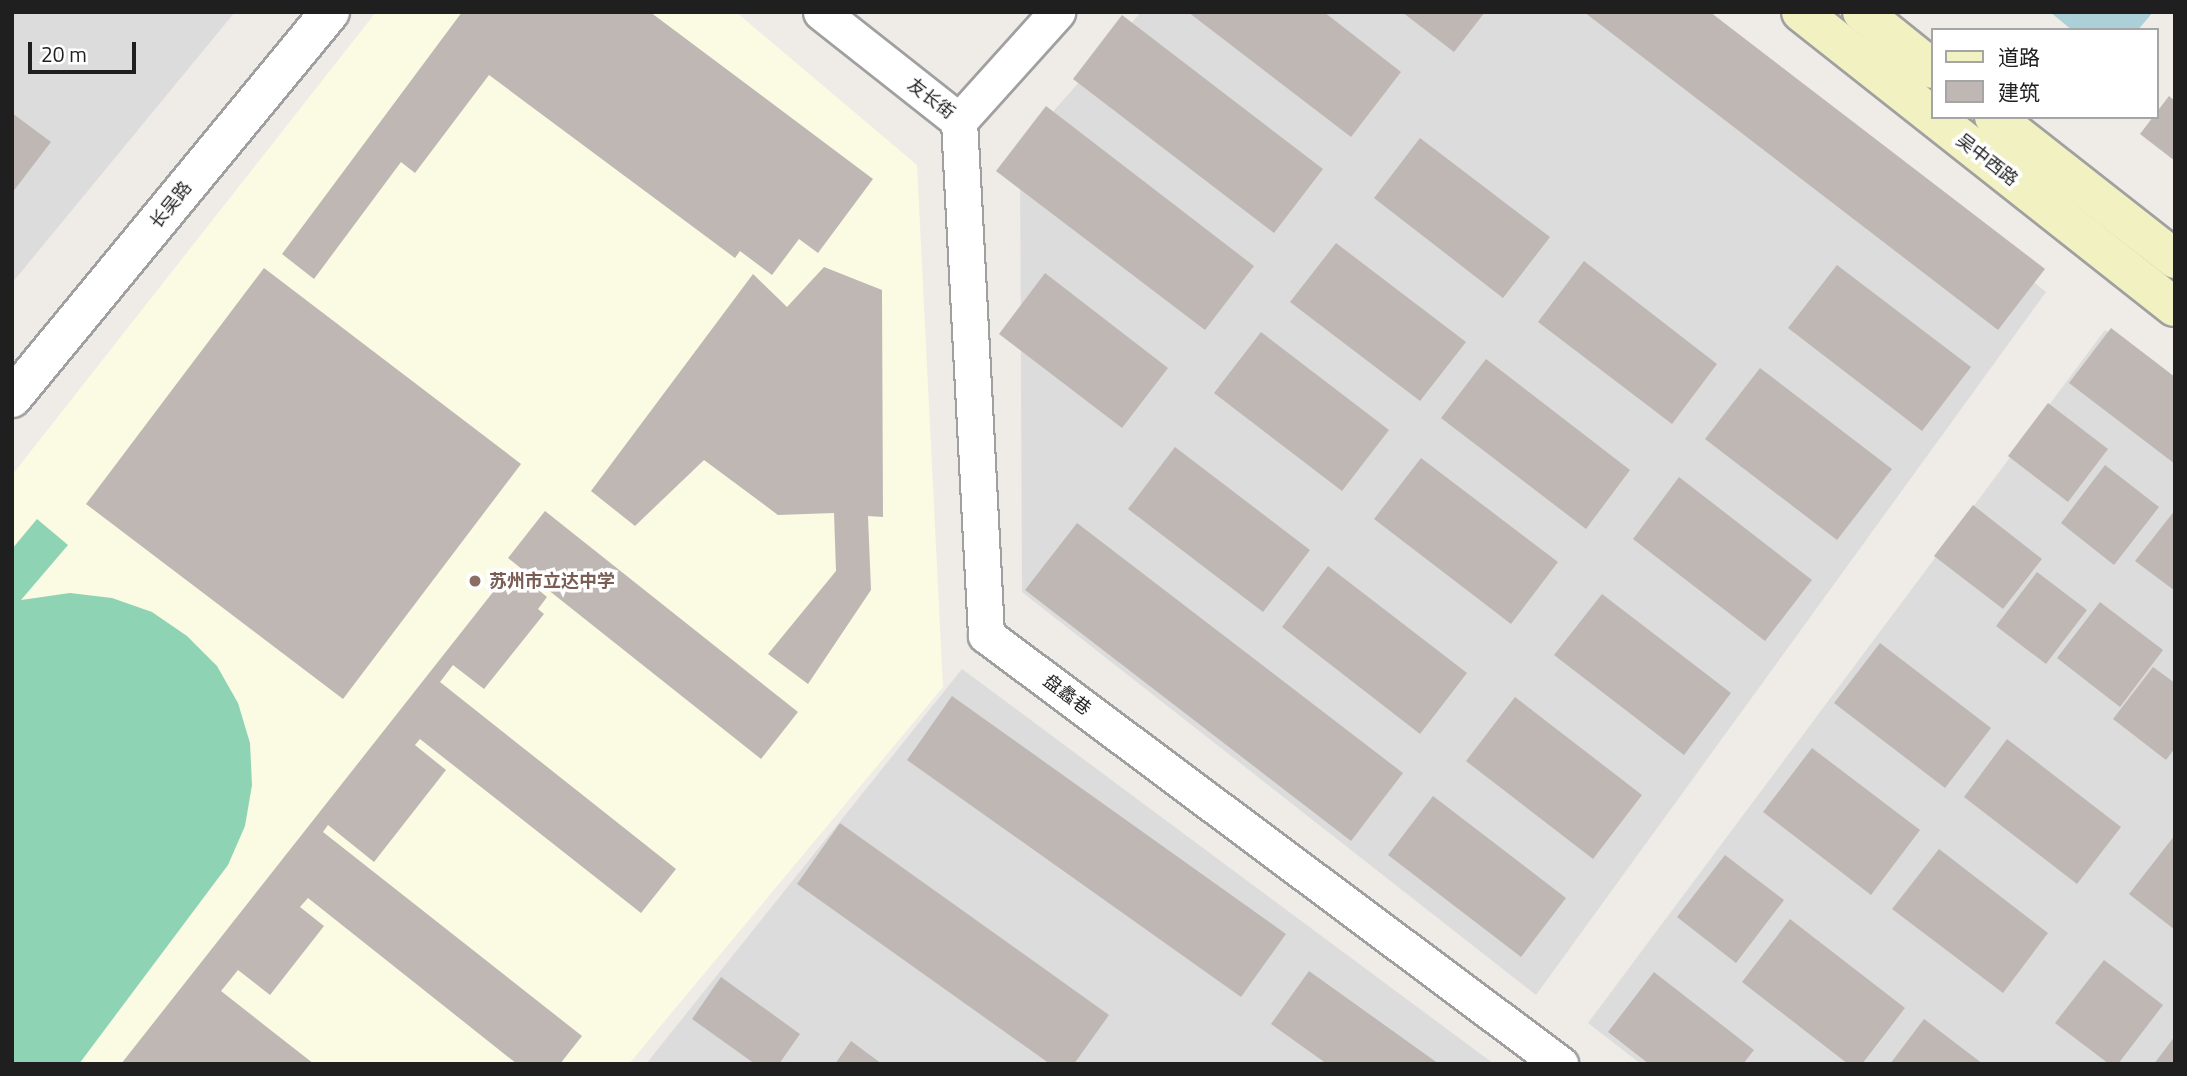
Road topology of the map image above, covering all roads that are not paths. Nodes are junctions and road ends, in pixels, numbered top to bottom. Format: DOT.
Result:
graph roads {
  1 [pos="330,12"];
  2 [pos="821,12"];
  3 [pos="1057,12"];
  4 [pos="1801,12"];
  5 [pos="1862,12"];
  6 [pos="1932,68"];
  7 [pos="1932,115"];
  8 [pos="1937,119"];
  9 [pos="1997,119"];
  10 [pos="959,121"];
  11 [pos="2175,259"];
  12 [pos="2175,307"];
  13 [pos="12,398"];
  14 [pos="1560,1064"];
  1 -- 13 [label="street, 长吴路"];
  2 -- 10 [label="street, 友长街"];
  3 -- 10 [label="street, 友长街"];
  4 -- 7 [label="main road, 吴中西路"];
  5 -- 6 [label="main road"];
  8 -- 12 [label="main road, 吴中西路"];
  9 -- 11 [label="main road"];
  10 -- 14 [label="street, 盘蠡巷"];
}
